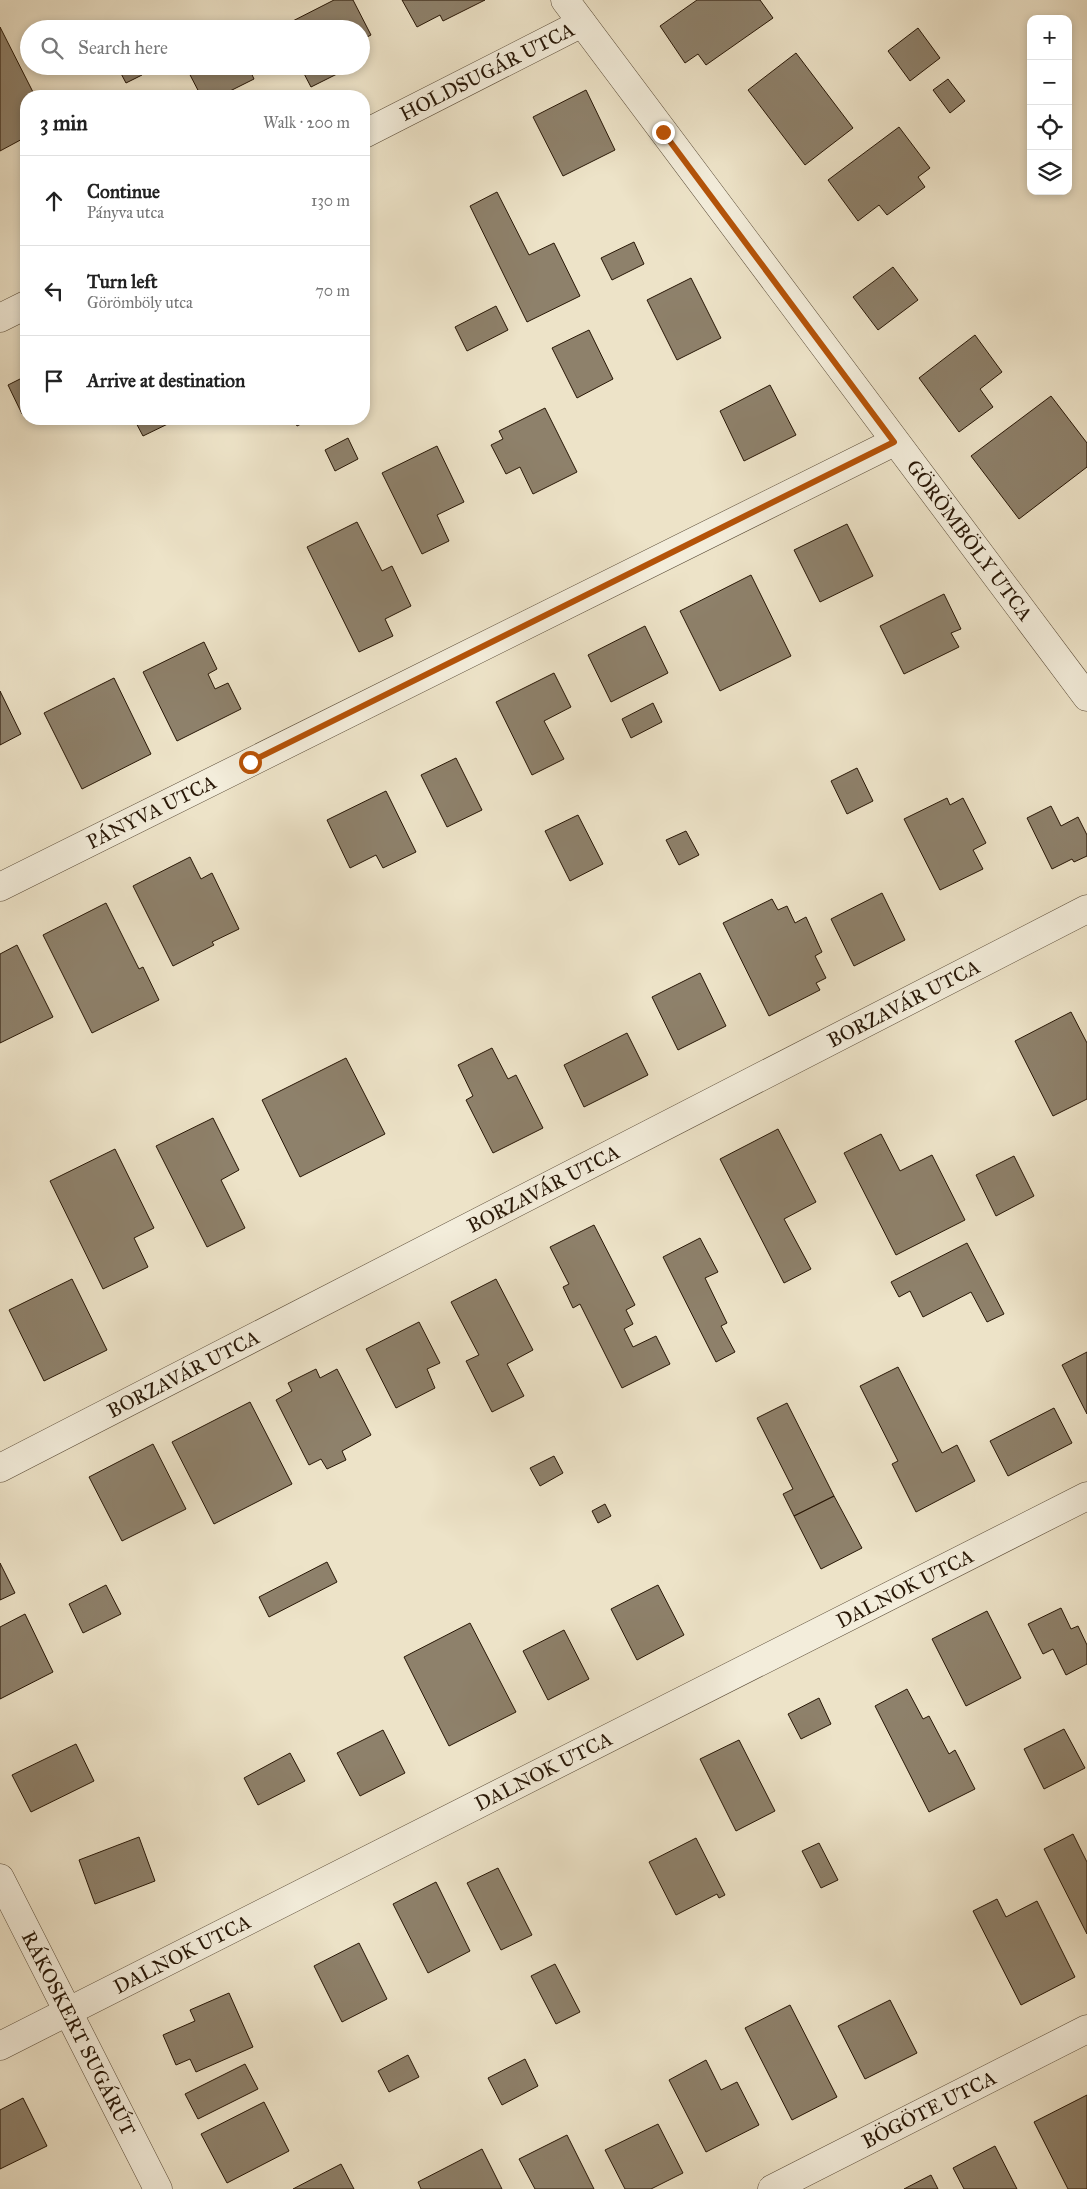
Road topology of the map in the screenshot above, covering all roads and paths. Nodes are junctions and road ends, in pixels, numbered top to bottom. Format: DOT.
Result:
graph roads {
  1 [pos="565,0"];
  2 [pos="582,23"];
  3 [pos="370,131"];
  4 [pos="20,308"];
  5 [pos="0,318"];
  6 [pos="894,442"];
  7 [pos="1087,697"];
  8 [pos="0,887"];
  9 [pos="1087,909"];
  10 [pos="0,1468"];
  11 [pos="1087,1496"];
  12 [pos="0,1878"];
  13 [pos="67,2013"];
  14 [pos="1087,2028"];
  15 [pos="0,2046"];
  16 [pos="158,2189"];
  17 [pos="772,2189"];
  1 -- 2 [label="street, GÖRÖMBÖLY UTCA"];
  2 -- 3 [label="street, HOLDSUGÁR UTCA"];
  2 -- 6 [label="street, GÖRÖMBÖLY UTCA"];
  4 -- 5 [label="street"];
  6 -- 7 [label="street, GÖRÖMBÖLY UTCA"];
  6 -- 8 [label="street, PÁNYVA UTCA"];
  9 -- 10 [label="street, BORZAVÁR UTCA"];
  11 -- 13 [label="street, DALNOK UTCA"];
  12 -- 13 [label="street, RÁKOSKERT SUGÁRÚT"];
  13 -- 15 [label="street, DALNOK UTCA"];
  13 -- 16 [label="street, RÁKOSKERT SUGÁRÚT"];
  14 -- 17 [label="street, BÖGÖTE UTCA"];
}
